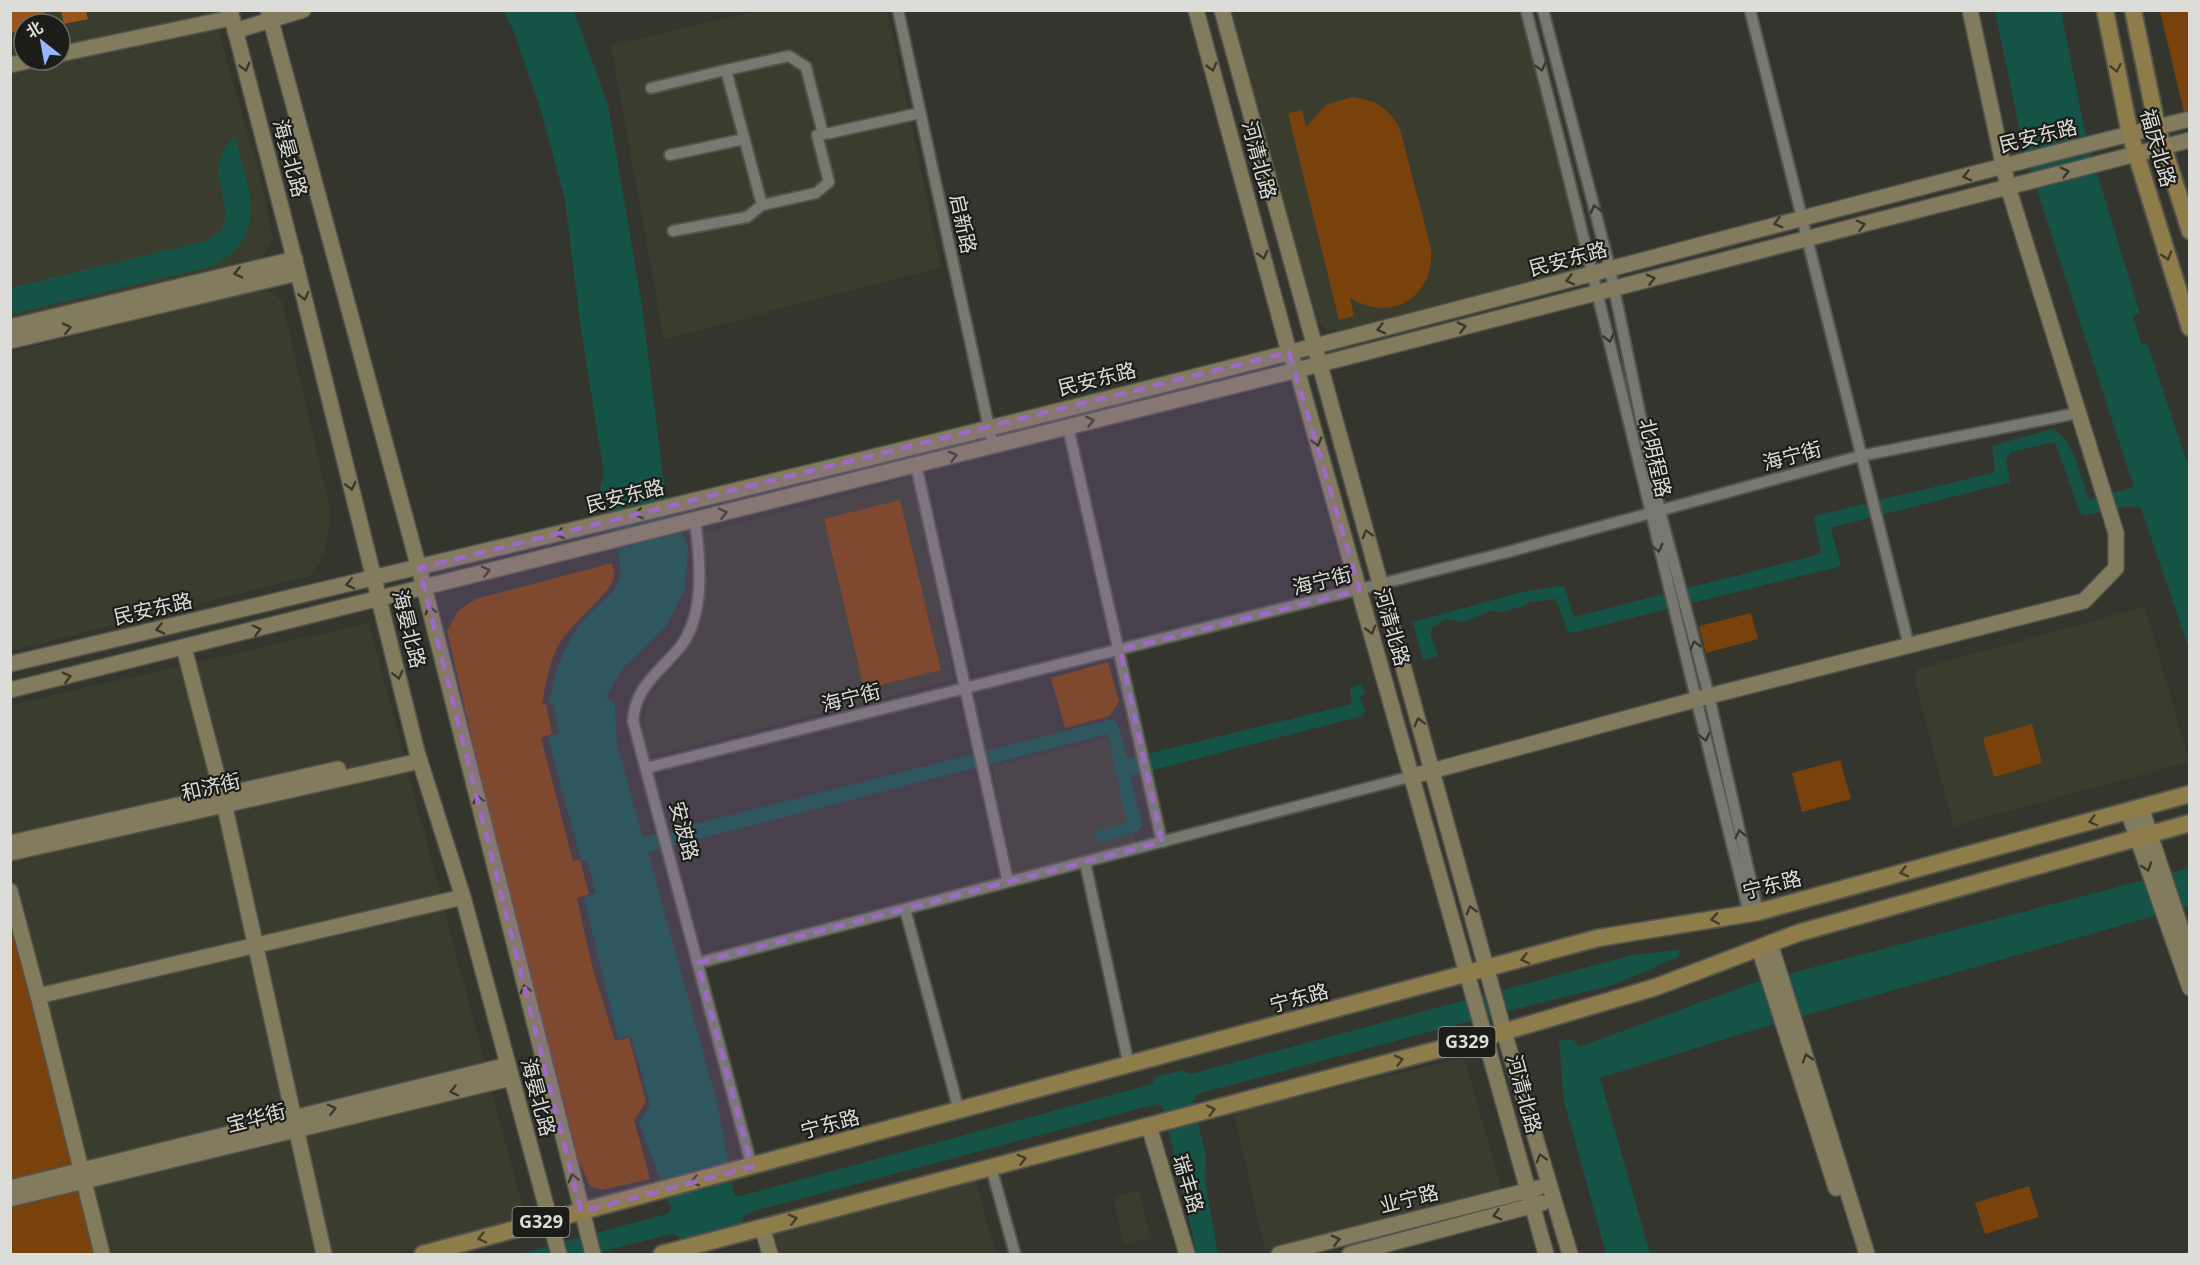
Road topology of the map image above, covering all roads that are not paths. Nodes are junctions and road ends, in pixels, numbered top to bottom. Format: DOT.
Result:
graph roads {
  1 [pos="303,10"];
  2 [pos="898,10"];
  3 [pos="1196,10"];
  4 [pos="1222,10"];
  5 [pos="1526,10"];
  6 [pos="1543,10"];
  7 [pos="1750,10"];
  8 [pos="1970,10"];
  9 [pos="2105,10"];
  10 [pos="2133,10"];
  11 [pos="269,16"];
  12 [pos="232,20"];
  13 [pos="72,52"];
  14 [pos="726,70"];
  15 [pos="651,88"];
  16 [pos="920,113"];
  17 [pos="2190,119"];
  18 [pos="2157,127"];
  19 [pos="823,134"];
  20 [pos="2130,134"];
  21 [pos="744,139"];
  22 [pos="2190,140"];
  23 [pos="2162,146"];
  24 [pos="2136,153"];
  25 [pos="670,155"];
  26 [pos="2003,167"];
  27 [pos="2008,187"];
  28 [pos="762,205"];
  29 [pos="1800,217"];
  30 [pos="673,231"];
  31 [pos="2190,231"];
  32 [pos="1806,239"];
  33 [pos="296,266"];
  34 [pos="1610,269"];
  35 [pos="1594,274"];
  36 [pos="1607,290"];
  37 [pos="10,327"];
  38 [pos="2190,328"];
  39 [pos="10,341"];
  40 [pos="1315,346"];
  41 [pos="1290,352"];
  42 [pos="1320,364"];
  43 [pos="1297,370"];
  44 [pos="2078,412"];
  45 [pos="1068,427"];
  46 [pos="989,428"];
  47 [pos="993,446"];
  48 [pos="1860,456"];
  49 [pos="916,465"];
  50 [pos="1655,513"];
  51 [pos="695,520"];
  52 [pos="419,568"];
  53 [pos="374,578"];
  54 [pos="1381,585"];
  55 [pos="424,587"];
  56 [pos="1360,590"];
  57 [pos="380,598"];
  58 [pos="1909,646"];
  59 [pos="184,648"];
  60 [pos="1120,650"];
  61 [pos="10,664"];
  62 [pos="965,688"];
  63 [pos="10,690"];
  64 [pos="1703,698"];
  65 [pos="418,756"];
  66 [pos="646,768"];
  67 [pos="1433,771"];
  68 [pos="1413,776"];
  69 [pos="2190,794"];
  70 [pos="224,799"];
  71 [pos="2135,809"];
  72 [pos="2190,823"];
  73 [pos="2144,836"];
  74 [pos="1162,842"];
  75 [pos="10,843"];
  76 [pos="10,853"];
  77 [pos="1085,862"];
  78 [pos="1008,882"];
  79 [pos="10,891"];
  80 [pos="463,897"];
  81 [pos="905,909"];
  82 [pos="1753,913"];
  83 [pos="256,945"];
  84 [pos="1765,946"];
  85 [pos="2190,956"];
  86 [pos="698,963"];
  87 [pos="1487,969"];
  88 [pos="1468,974"];
  89 [pos="2190,988"];
  90 [pos="38,996"];
  91 [pos="1504,1032"];
  92 [pos="1486,1037"];
  93 [pos="1129,1066"];
  94 [pos="509,1072"];
  95 [pos="959,1111"];
  96 [pos="294,1124"];
  97 [pos="1149,1126"];
  98 [pos="752,1167"];
  99 [pos="992,1167"];
  100 [pos="81,1176"];
  101 [pos="1549,1185"];
  102 [pos="10,1188"];
  103 [pos="1529,1190"];
  104 [pos="10,1199"];
  105 [pos="1553,1200"];
  106 [pos="1533,1205"];
  107 [pos="581,1212"];
  108 [pos="549,1220"];
  109 [pos="762,1227"];
  110 [pos="102,1254"];
  111 [pos="324,1254"];
  112 [pos="423,1254"];
  113 [pos="559,1254"];
  114 [pos="593,1254"];
  115 [pos="662,1254"];
  116 [pos="770,1254"];
  117 [pos="1015,1254"];
  118 [pos="1187,1254"];
  119 [pos="1279,1254"];
  120 [pos="1350,1254"];
  121 [pos="1546,1254"];
  122 [pos="1570,1254"];
  123 [pos="1857,1254"];
  124 [pos="1867,1254"];
  1 -- 11 [label="main road"];
  2 -- 16 [label="street, 启新路"];
  3 -- 41 [label="main road, 河清北路, one-way"];
  4 -- 40 [label="main road, 河清北路"];
  5 -- 35 [label="street, 北明程路, one-way"];
  34 -- 6 [label="street, 北明程路, one-way"];
  7 -- 29 [label="street"];
  8 -- 26 [label="main road"];
  9 -- 20 [label="main road, 福庆北路, one-way"];
  10 -- 18 [label="main road, 福庆北路"];
  11 -- 12 [label="main road"];
  11 -- 52 [label="main road, 海晏北路"];
  12 -- 13 [label="main road"];
  12 -- 33 [label="main road, 海晏北路, one-way"];
  14 -- 15 [label="street"];
  14 -- 19 [label="street"];
  14 -- 21 [label="street"];
  16 -- 19 [label="street"];
  16 -- 46 [label="street, 启新路"];
  17 -- 18 [label="main road, 民安东路"];
  18 -- 20 [label="main road, 民安东路"];
  18 -- 23 [label="main road, 福庆北路"];
  19 -- 28 [label="street"];
  20 -- 24 [label="main road, 福庆北路"];
  20 -- 26 [label="main road, 民安东路"];
  21 -- 25 [label="street"];
  21 -- 28 [label="street"];
  22 -- 23 [label="main road, 民安东路"];
  23 -- 24 [label="main road, 民安东路"];
  23 -- 31 [label="main road, 福庆北路"];
  27 -- 24 [label="main road, 民安东路, one-way"];
  24 -- 38 [label="main road, 福庆北路, one-way"];
  26 -- 27 [label="main road"];
  26 -- 29 [label="main road, 民安东路, one-way"];
  32 -- 27 [label="main road, 民安东路, one-way"];
  27 -- 44 [label="main road"];
  28 -- 30 [label="street"];
  29 -- 32 [label="street"];
  29 -- 34 [label="main road, 民安东路, one-way"];
  36 -- 32 [label="main road, 民安东路, one-way"];
  32 -- 48 [label="street"];
  33 -- 37 [label="main road, one-way"];
  39 -- 33 [label="main road, one-way"];
  33 -- 53 [label="main road, 海晏北路, one-way"];
  34 -- 35 [label="main road, 民安东路"];
  34 -- 36 [label="street, 北明程路"];
  35 -- 36 [label="street, 北明程路"];
  35 -- 40 [label="main road, 民安东路, one-way"];
  42 -- 36 [label="main road, 民安东路, one-way"];
  36 -- 50 [label="street, 北明程路, one-way"];
  36 -- 50 [label="street, 北明程路"];
  40 -- 41 [label="main road, 民安东路"];
  40 -- 42 [label="main road, 河清北路"];
  41 -- 43 [label="main road, 河清北路"];
  41 -- 46 [label="main road, 民安东路"];
  42 -- 43 [label="main road, 民安东路"];
  54 -- 42 [label="main road, 河清北路, one-way"];
  45 -- 43 [label="main road, 民安东路, one-way"];
  43 -- 56 [label="main road, 河清北路, one-way"];
  44 -- 48 [label="street, 海宁街"];
  44 -- 58 [label="main road"];
  45 -- 47 [label="main road, 民安东路"];
  45 -- 60 [label="street"];
  46 -- 47 [label="street, 启新路"];
  46 -- 52 [label="main road, 民安东路, one-way"];
  49 -- 47 [label="main road, 民安东路, one-way"];
  48 -- 50 [label="street, 海宁街"];
  48 -- 58 [label="street"];
  51 -- 49 [label="main road, 民安东路, one-way"];
  49 -- 62 [label="street"];
  50 -- 54 [label="street, 海宁街"];
  50 -- 64 [label="street, 北明程路"];
  55 -- 51 [label="main road, 民安东路, one-way"];
  51 -- 66 [label="street, 安波路"];
  52 -- 53 [label="main road, 民安东路"];
  52 -- 55 [label="main road, 海晏北路"];
  53 -- 57 [label="main road, 海晏北路"];
  53 -- 61 [label="main road, 民安东路, one-way"];
  54 -- 56 [label="street, 海宁街"];
  67 -- 54 [label="main road, 河清北路, one-way"];
  55 -- 57 [label="main road, 民安东路"];
  107 -- 55 [label="main road, 海晏北路, one-way"];
  56 -- 60 [label="street, 海宁街"];
  56 -- 68 [label="main road, 河清北路, one-way"];
  59 -- 57 [label="main road, 民安东路, one-way"];
  57 -- 65 [label="main road, 海晏北路, one-way"];
  58 -- 64 [label="main road"];
  63 -- 59 [label="main road, 民安东路, one-way"];
  59 -- 70 [label="main road"];
  60 -- 62 [label="street, 海宁街"];
  60 -- 74 [label="street"];
  62 -- 66 [label="street, 海宁街"];
  62 -- 78 [label="street"];
  64 -- 67 [label="main road"];
  64 -- 82 [label="street, 北明程路"];
  65 -- 70 [label="main road, 和济街"];
  65 -- 80 [label="main road, 海晏北路"];
  66 -- 86 [label="street, 安波路"];
  67 -- 68 [label="main road"];
  87 -- 67 [label="main road, 河清北路, one-way"];
  68 -- 74 [label="street"];
  68 -- 88 [label="main road, 河清北路"];
  69 -- 71 [label="main road, 宁东路 / G329"];
  70 -- 75 [label="main road, 和济街"];
  70 -- 76 [label="main road, 和济街"];
  70 -- 83 [label="main road"];
  71 -- 73 [label="main road"];
  71 -- 82 [label="main road, 宁东路 / G329, one-way"];
  72 -- 73 [label="main road, G329"];
  73 -- 84 [label="main road, G329"];
  73 -- 85 [label="main road"];
  73 -- 89 [label="main road, one-way"];
  74 -- 77 [label="street"];
  77 -- 78 [label="street"];
  77 -- 93 [label="street"];
  78 -- 81 [label="street"];
  79 -- 90 [label="main road"];
  80 -- 83 [label="main road"];
  80 -- 94 [label="main road, 海晏北路"];
  81 -- 86 [label="street"];
  81 -- 95 [label="street"];
  82 -- 87 [label="main road, 宁东路 / G329, one-way"];
  83 -- 90 [label="main road"];
  83 -- 96 [label="main road"];
  84 -- 91 [label="main road, G329"];
  84 -- 123 [label="main road"];
  124 -- 84 [label="main road, one-way"];
  86 -- 98 [label="street, 安波路"];
  87 -- 88 [label="main road, 宁东路 / G329"];
  87 -- 91 [label="main road, 河清北路"];
  88 -- 92 [label="main road, 河清北路"];
  88 -- 93 [label="main road, 宁东路 / G329"];
  90 -- 100 [label="main road"];
  91 -- 92 [label="main road, G329"];
  101 -- 91 [label="main road, 河清北路, one-way"];
  97 -- 92 [label="main road, G329, one-way"];
  92 -- 103 [label="main road, 河清北路"];
  93 -- 95 [label="main road, 宁东路 / G329"];
  94 -- 96 [label="main road, 宝华街"];
  94 -- 108 [label="main road, 海晏北路"];
  95 -- 98 [label="main road, 宁东路 / G329"];
  96 -- 100 [label="main road, 宝华街"];
  96 -- 111 [label="main road"];
  99 -- 97 [label="main road, G329, one-way"];
  97 -- 118 [label="main road, 瑞丰路"];
  98 -- 107 [label="main road, 宁东路 / G329, one-way"];
  109 -- 99 [label="main road, G329, one-way"];
  99 -- 117 [label="street"];
  100 -- 102 [label="main road, 宝华街"];
  100 -- 104 [label="main road, 宝华街"];
  100 -- 110 [label="main road"];
  101 -- 103 [label="main road, 业宁路"];
  101 -- 105 [label="main road, 河清北路"];
  103 -- 106 [label="main road, 河清北路"];
  119 -- 103 [label="main road, 业宁路, one-way"];
  105 -- 106 [label="main road, 业宁路"];
  105 -- 122 [label="main road, 河清北路"];
  106 -- 120 [label="main road, 业宁路, one-way"];
  106 -- 121 [label="main road, 河清北路"];
  107 -- 108 [label="main road, 宁东路 / G329"];
  107 -- 114 [label="main road, 海晏北路"];
  108 -- 112 [label="main road, 宁东路 / G329, one-way"];
  108 -- 113 [label="main road, 海晏北路"];
  109 -- 115 [label="main road, G329"];
  109 -- 116 [label="main road"];
}
